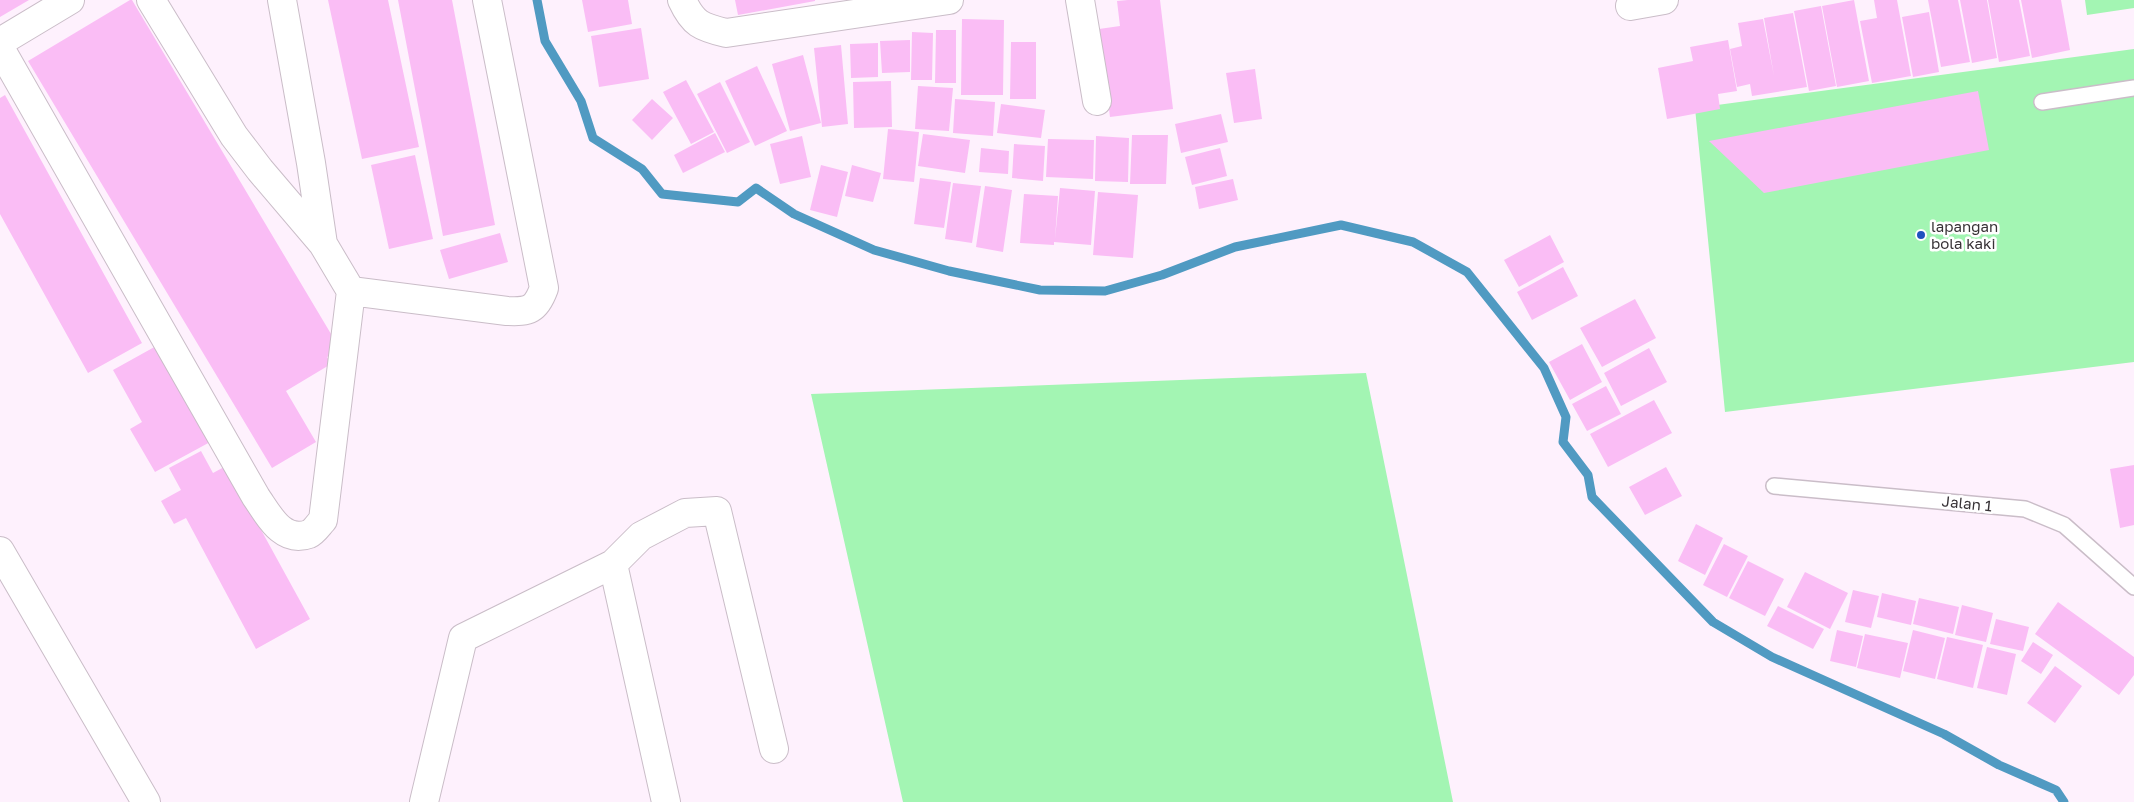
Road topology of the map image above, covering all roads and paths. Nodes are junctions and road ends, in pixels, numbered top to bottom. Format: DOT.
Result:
graph roads {
  1 [pos="70,0"];
  2 [pos="151,0"];
  3 [pos="282,0"];
  4 [pos="487,0"];
  5 [pos="682,0"];
  6 [pos="949,0"];
  7 [pos="1080,0"];
  8 [pos="1664,0"];
  9 [pos="1630,6"];
  10 [pos="0,42"];
  11 [pos="0,48"];
  12 [pos="2134,88"];
  13 [pos="1097,100"];
  14 [pos="2042,102"];
  15 [pos="323,244"];
  16 [pos="351,291"];
  17 [pos="1774,486"];
  18 [pos="0,551"];
  19 [pos="613,564"];
  20 [pos="2134,587"];
  21 [pos="774,749"];
  22 [pos="146,802"];
  23 [pos="424,802"];
  24 [pos="666,802"];
  1 -- 10 [label="street"];
  2 -- 15 [label="street"];
  3 -- 15 [label="street"];
  4 -- 16 [label="street"];
  5 -- 6 [label="street"];
  7 -- 13 [label="street"];
  8 -- 9 [label="street"];
  11 -- 16 [label="street"];
  12 -- 14 [label="lane"];
  15 -- 16 [label="street"];
  17 -- 20 [label="lane, Jalan 1"];
  18 -- 22 [label="street"];
  19 -- 21 [label="street"];
  19 -- 23 [label="street"];
  19 -- 24 [label="street"];
}
